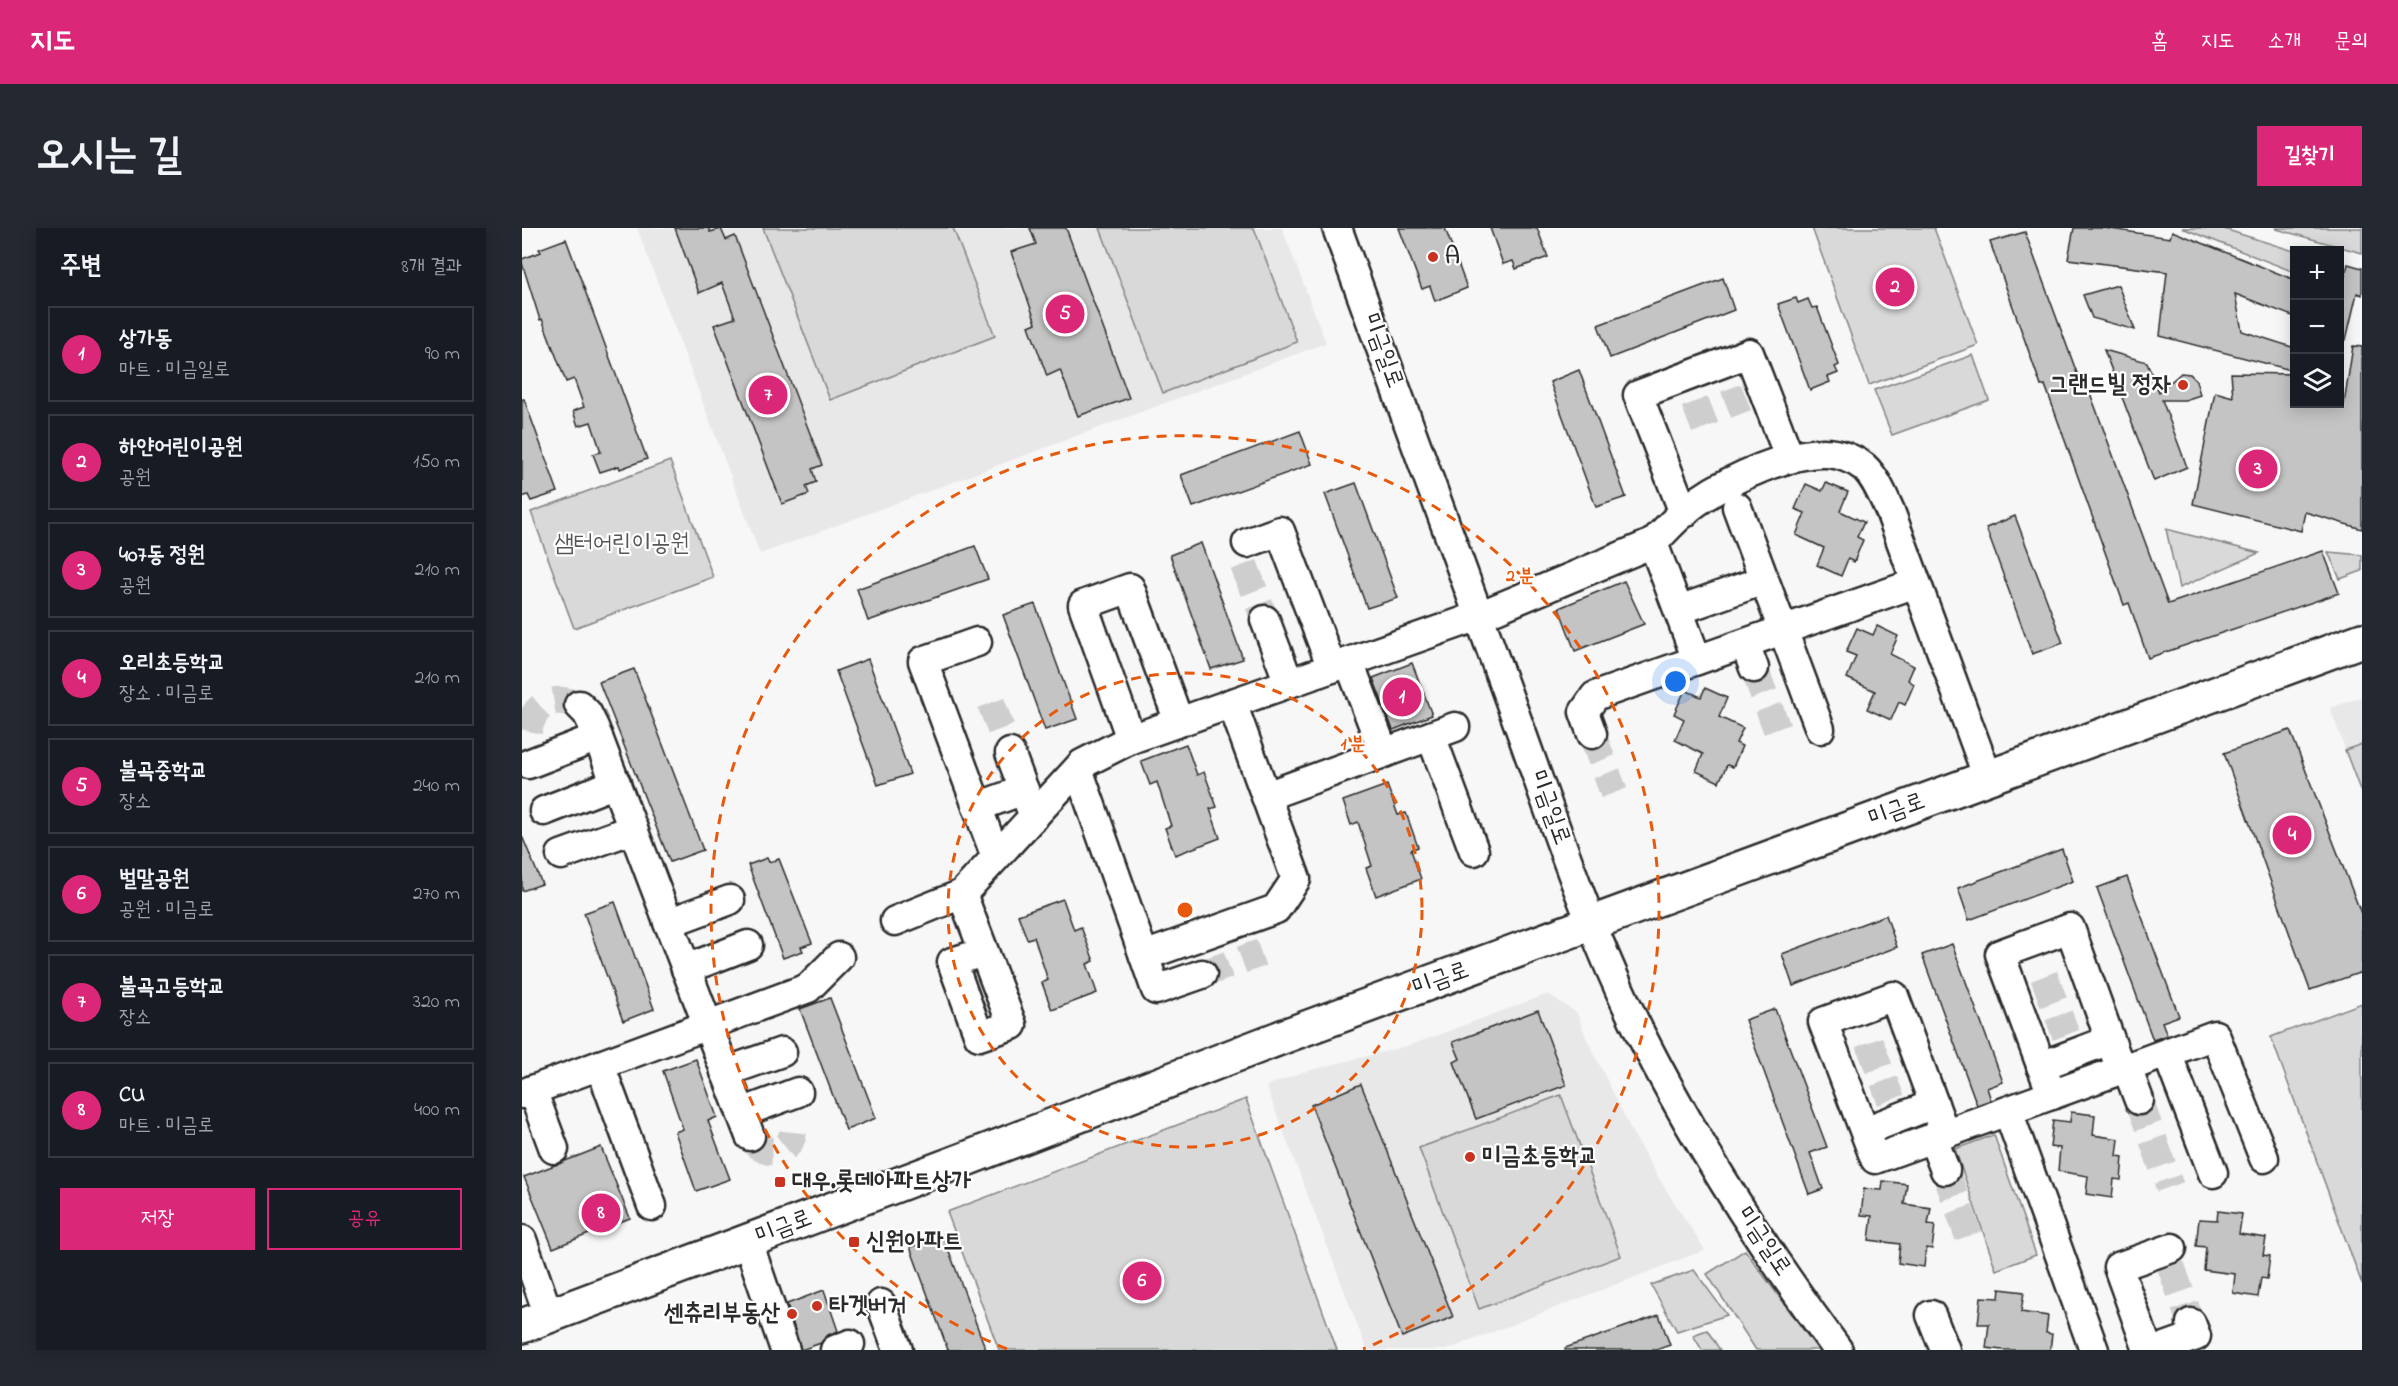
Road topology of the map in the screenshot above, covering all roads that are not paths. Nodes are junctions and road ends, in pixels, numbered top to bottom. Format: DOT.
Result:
graph roads {
  1 [pos="1338,228"];
  2 [pos="1790,459"];
  3 [pos="1737,507"];
  4 [pos="1684,513"];
  5 [pos="1247,543"];
  6 [pos="1653,543"];
  7 [pos="1764,580"];
  8 [pos="1916,583"];
  9 [pos="1679,610"];
  10 [pos="1479,616"];
  11 [pos="1265,620"];
  12 [pos="1783,630"];
  13 [pos="2362,640"];
  14 [pos="977,642"];
  15 [pos="1697,660"];
  16 [pos="1340,665"];
  17 [pos="1289,683"];
  18 [pos="1232,703"];
  19 [pos="579,705"];
  20 [pos="1179,722"];
  21 [pos="1820,729"];
  22 [pos="1592,734"];
  23 [pos="598,737"];
  24 [pos="1131,739"];
  25 [pos="1010,753"];
  26 [pos="1384,753"];
  27 [pos="528,764"];
  28 [pos="1078,769"];
  29 [pos="1989,778"];
  30 [pos="616,783"];
  31 [pos="1024,790"];
  32 [pos="1266,796"];
  33 [pos="977,807"];
  34 [pos="544,811"];
  35 [pos="1034,817"];
  36 [pos="633,829"];
  37 [pos="1474,851"];
  38 [pos="561,855"];
  39 [pos="996,858"];
  40 [pos="962,894"];
  41 [pos="730,900"];
  42 [pos="895,921"];
  43 [pos="668,923"];
  44 [pos="1593,924"];
  45 [pos="748,945"];
  46 [pos="984,952"];
  47 [pos="1144,956"];
  48 [pos="839,957"];
  49 [pos="686,969"];
  50 [pos="1202,974"];
  51 [pos="707,1026"];
  52 [pos="2110,1040"];
  53 [pos="782,1052"];
  54 [pos="2167,1053"];
  55 [pos="600,1065"];
  56 [pos="2041,1066"];
  57 [pos="2124,1069"];
  58 [pos="725,1072"];
  59 [pos="527,1092"];
  60 [pos="798,1092"];
  61 [pos="2052,1095"];
  62 [pos="2139,1100"];
  63 [pos="1934,1104"];
  64 [pos="2008,1111"];
  65 [pos="1865,1131"];
  66 [pos="1939,1136"];
  67 [pos="554,1149"];
  68 [pos="2264,1158"];
  69 [pos="1945,1170"];
  70 [pos="2212,1173"];
  71 [pos="652,1206"];
  72 [pos="522,1240"];
  73 [pos="748,1242"];
  74 [pos="2172,1248"];
  75 [pos="880,1304"];
  76 [pos="1931,1315"];
  77 [pos="536,1321"];
  78 [pos="2191,1323"];
  79 [pos="785,1350"];
  80 [pos="898,1350"];
  81 [pos="1838,1350"];
  82 [pos="1945,1350"];
  83 [pos="2094,1350"];
  84 [pos="2148,1350"];
  85 [pos="2157,1350"];
  1 -- 10 [label="street, 미금일로"];
  2 -- 4 [label="street"];
  2 -- 4 [label="street"];
  2 -- 8 [label="street"];
  3 -- 7 [label="street"];
  4 -- 6 [label="street"];
  5 -- 16 [label="street"];
  6 -- 9 [label="street"];
  6 -- 10 [label="street"];
  7 -- 9 [label="street"];
  7 -- 12 [label="street"];
  8 -- 12 [label="street"];
  8 -- 29 [label="street"];
  9 -- 15 [label="street"];
  10 -- 16 [label="street"];
  10 -- 44 [label="street, 미금일로"];
  11 -- 17 [label="street"];
  12 -- 15 [label="street"];
  12 -- 21 [label="street"];
  13 -- 29 [label="main road, 미금로"];
  14 -- 33 [label="street"];
  15 -- 22 [label="street"];
  16 -- 17 [label="street"];
  16 -- 26 [label="street"];
  17 -- 18 [label="street"];
  18 -- 20 [label="street"];
  18 -- 32 [label="street"];
  19 -- 23 [label="street"];
  20 -- 24 [label="street"];
  20 -- 24 [label="street"];
  23 -- 27 [label="street"];
  23 -- 30 [label="street"];
  24 -- 28 [label="street"];
  25 -- 31 [label="street"];
  26 -- 32 [label="street"];
  26 -- 37 [label="street"];
  28 -- 35 [label="street"];
  28 -- 47 [label="street"];
  29 -- 44 [label="main road, 미금로"];
  30 -- 34 [label="street"];
  30 -- 36 [label="street"];
  31 -- 33 [label="street"];
  31 -- 35 [label="street"];
  32 -- 47 [label="street"];
  33 -- 39 [label="street"];
  35 -- 39 [label="street"];
  36 -- 38 [label="street"];
  36 -- 43 [label="street"];
  39 -- 40 [label="street"];
  40 -- 42 [label="street"];
  40 -- 46 [label="street"];
  41 -- 43 [label="street"];
  43 -- 49 [label="street"];
  44 -- 73 [label="main road, 미금로"];
  44 -- 81 [label="street, 미금일로"];
  45 -- 49 [label="street"];
  47 -- 50 [label="street"];
  48 -- 51 [label="street"];
  49 -- 51 [label="street"];
  51 -- 55 [label="street"];
  51 -- 58 [label="street"];
  52 -- 56 [label="street"];
  52 -- 56 [label="street"];
  52 -- 57 [label="street"];
  53 -- 58 [label="street"];
  54 -- 57 [label="street"];
  54 -- 68 [label="street"];
  54 -- 70 [label="street"];
  55 -- 59 [label="street"];
  55 -- 71 [label="street"];
  56 -- 61 [label="street"];
  57 -- 61 [label="street"];
  57 -- 62 [label="street"];
  58 -- 60 [label="street"];
  59 -- 67 [label="street"];
  61 -- 64 [label="street"];
  63 -- 65 [label="street"];
  63 -- 65 [label="street"];
  63 -- 66 [label="street"];
  64 -- 66 [label="street"];
  64 -- 83 [label="street"];
  65 -- 66 [label="street"];
  66 -- 69 [label="street"];
  72 -- 77 [label="street"];
  73 -- 77 [label="main road, 미금로"];
  73 -- 79 [label="street"];
  74 -- 84 [label="street"];
  75 -- 80 [label="street"];
  76 -- 82 [label="street"];
  78 -- 85 [label="street"];
}
